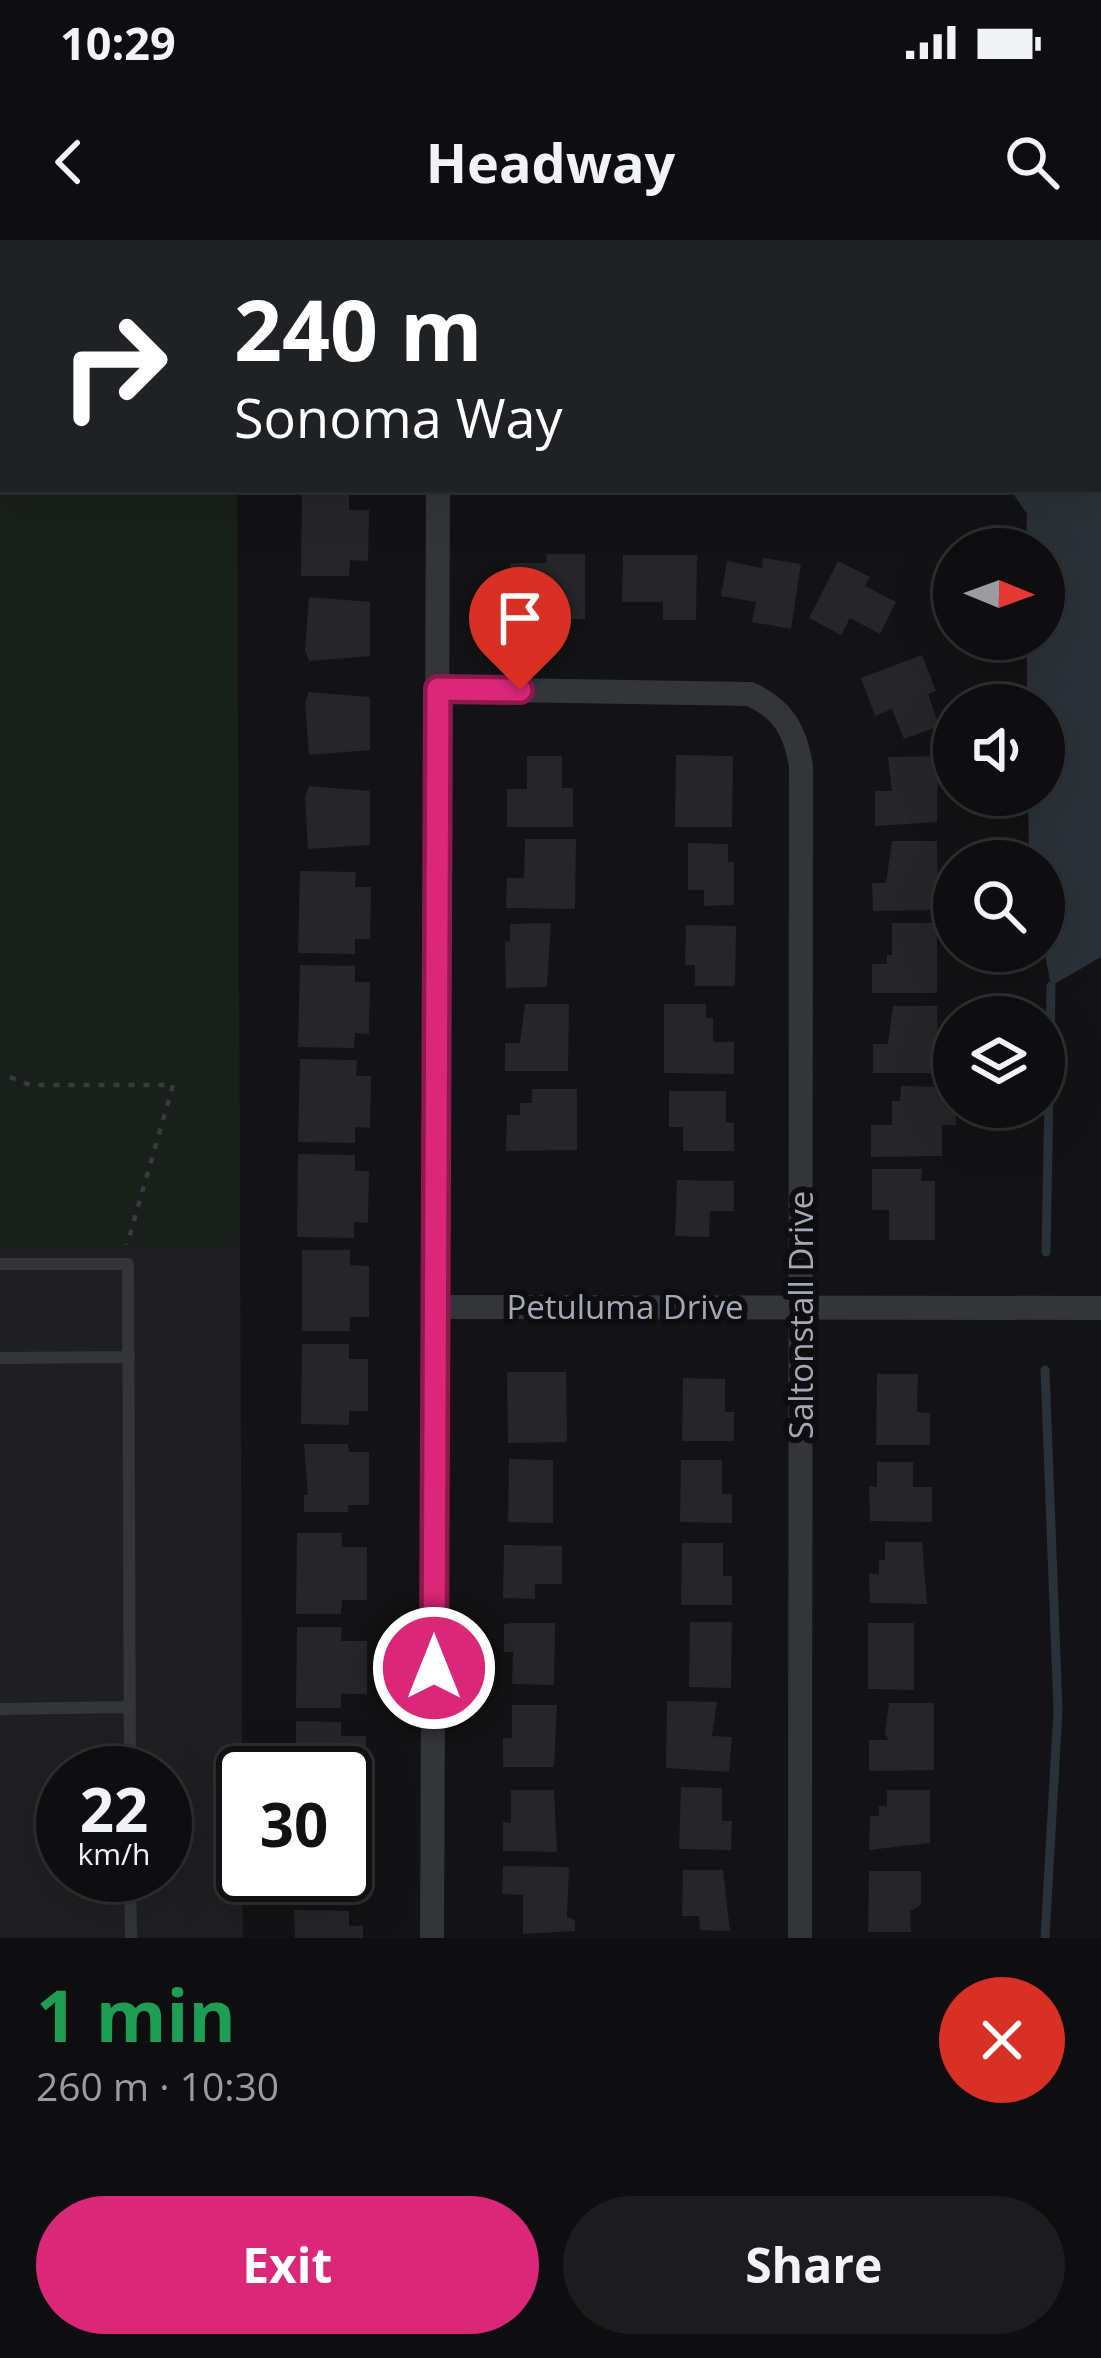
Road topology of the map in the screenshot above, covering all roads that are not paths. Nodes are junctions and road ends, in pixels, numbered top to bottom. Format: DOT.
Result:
graph roads {
  1 [pos="438,492"];
  2 [pos="438,689"];
  3 [pos="0,1264"];
  4 [pos="436,1307"];
  5 [pos="802,1307"];
  6 [pos="1101,1308"];
  7 [pos="0,1358"];
  8 [pos="129,1358"];
  9 [pos="130,1707"];
  10 [pos="0,1709"];
  11 [pos="130,1746"];
  12 [pos="130,1902"];
  13 [pos="130,1938"];
  14 [pos="432,1938"];
  15 [pos="800,1938"];
  1 -- 2 [label="street"];
  2 -- 4 [label="street"];
  2 -- 5 [label="street, Saltonstall Drive"];
  3 -- 8 [label="lane"];
  4 -- 5 [label="street, Petuluma Drive"];
  4 -- 14 [label="street"];
  5 -- 6 [label="street, Petuluma Drive"];
  5 -- 15 [label="street, Saltonstall Drive"];
  7 -- 8 [label="lane"];
  8 -- 9 [label="lane"];
  9 -- 10 [label="lane"];
  9 -- 11 [label="lane"];
  12 -- 13 [label="lane"];
}
